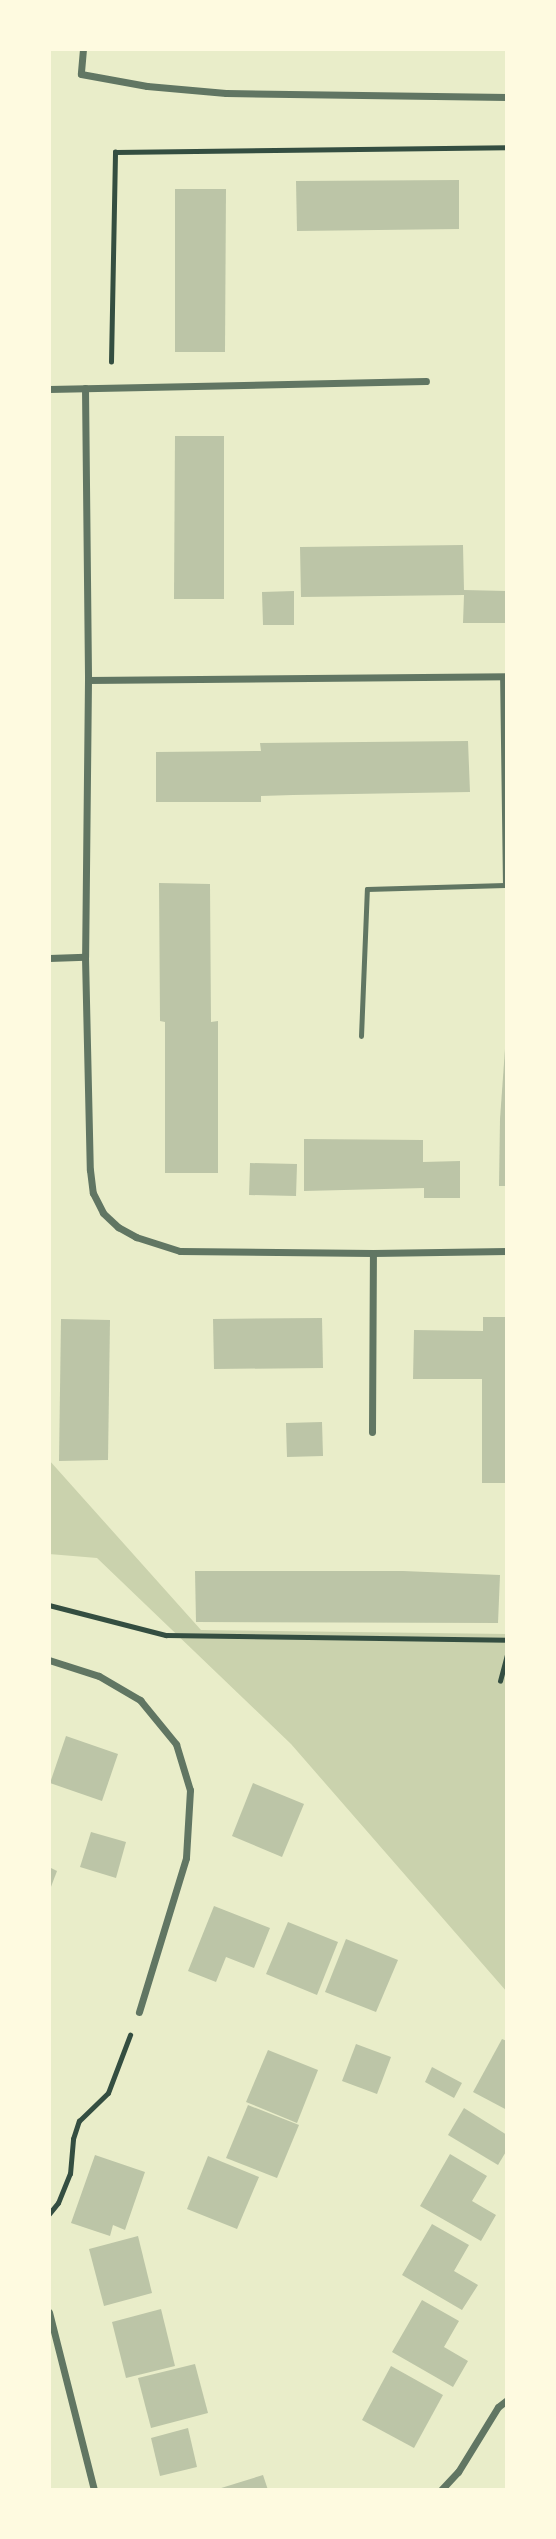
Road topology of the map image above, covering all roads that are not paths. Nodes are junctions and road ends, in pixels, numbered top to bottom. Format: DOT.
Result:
graph roads {
  1 [pos="83,49"];
  2 [pos="507,97"];
  3 [pos="426,381"];
  4 [pos="85,388"];
  5 [pos="49,389"];
  6 [pos="504,676"];
  7 [pos="88,680"];
  8 [pos="506,885"];
  9 [pos="85,957"];
  10 [pos="49,958"];
  11 [pos="361,1036"];
  12 [pos="507,1251"];
  13 [pos="373,1253"];
  14 [pos="372,1432"];
  15 [pos="49,1660"];
  16 [pos="139,2012"];
  17 [pos="49,2312"];
  18 [pos="507,2400"];
  19 [pos="94,2490"];
  20 [pos="441,2490"];
  1 -- 2 [label="street"];
  3 -- 4 [label="street"];
  4 -- 5 [label="street"];
  4 -- 7 [label="street"];
  6 -- 7 [label="street"];
  6 -- 8 [label="lane"];
  7 -- 9 [label="street"];
  8 -- 11 [label="lane"];
  9 -- 10 [label="street"];
  9 -- 13 [label="street"];
  12 -- 13 [label="street"];
  13 -- 14 [label="street"];
  15 -- 16 [label="street"];
  17 -- 19 [label="street"];
  18 -- 20 [label="street"];
}
